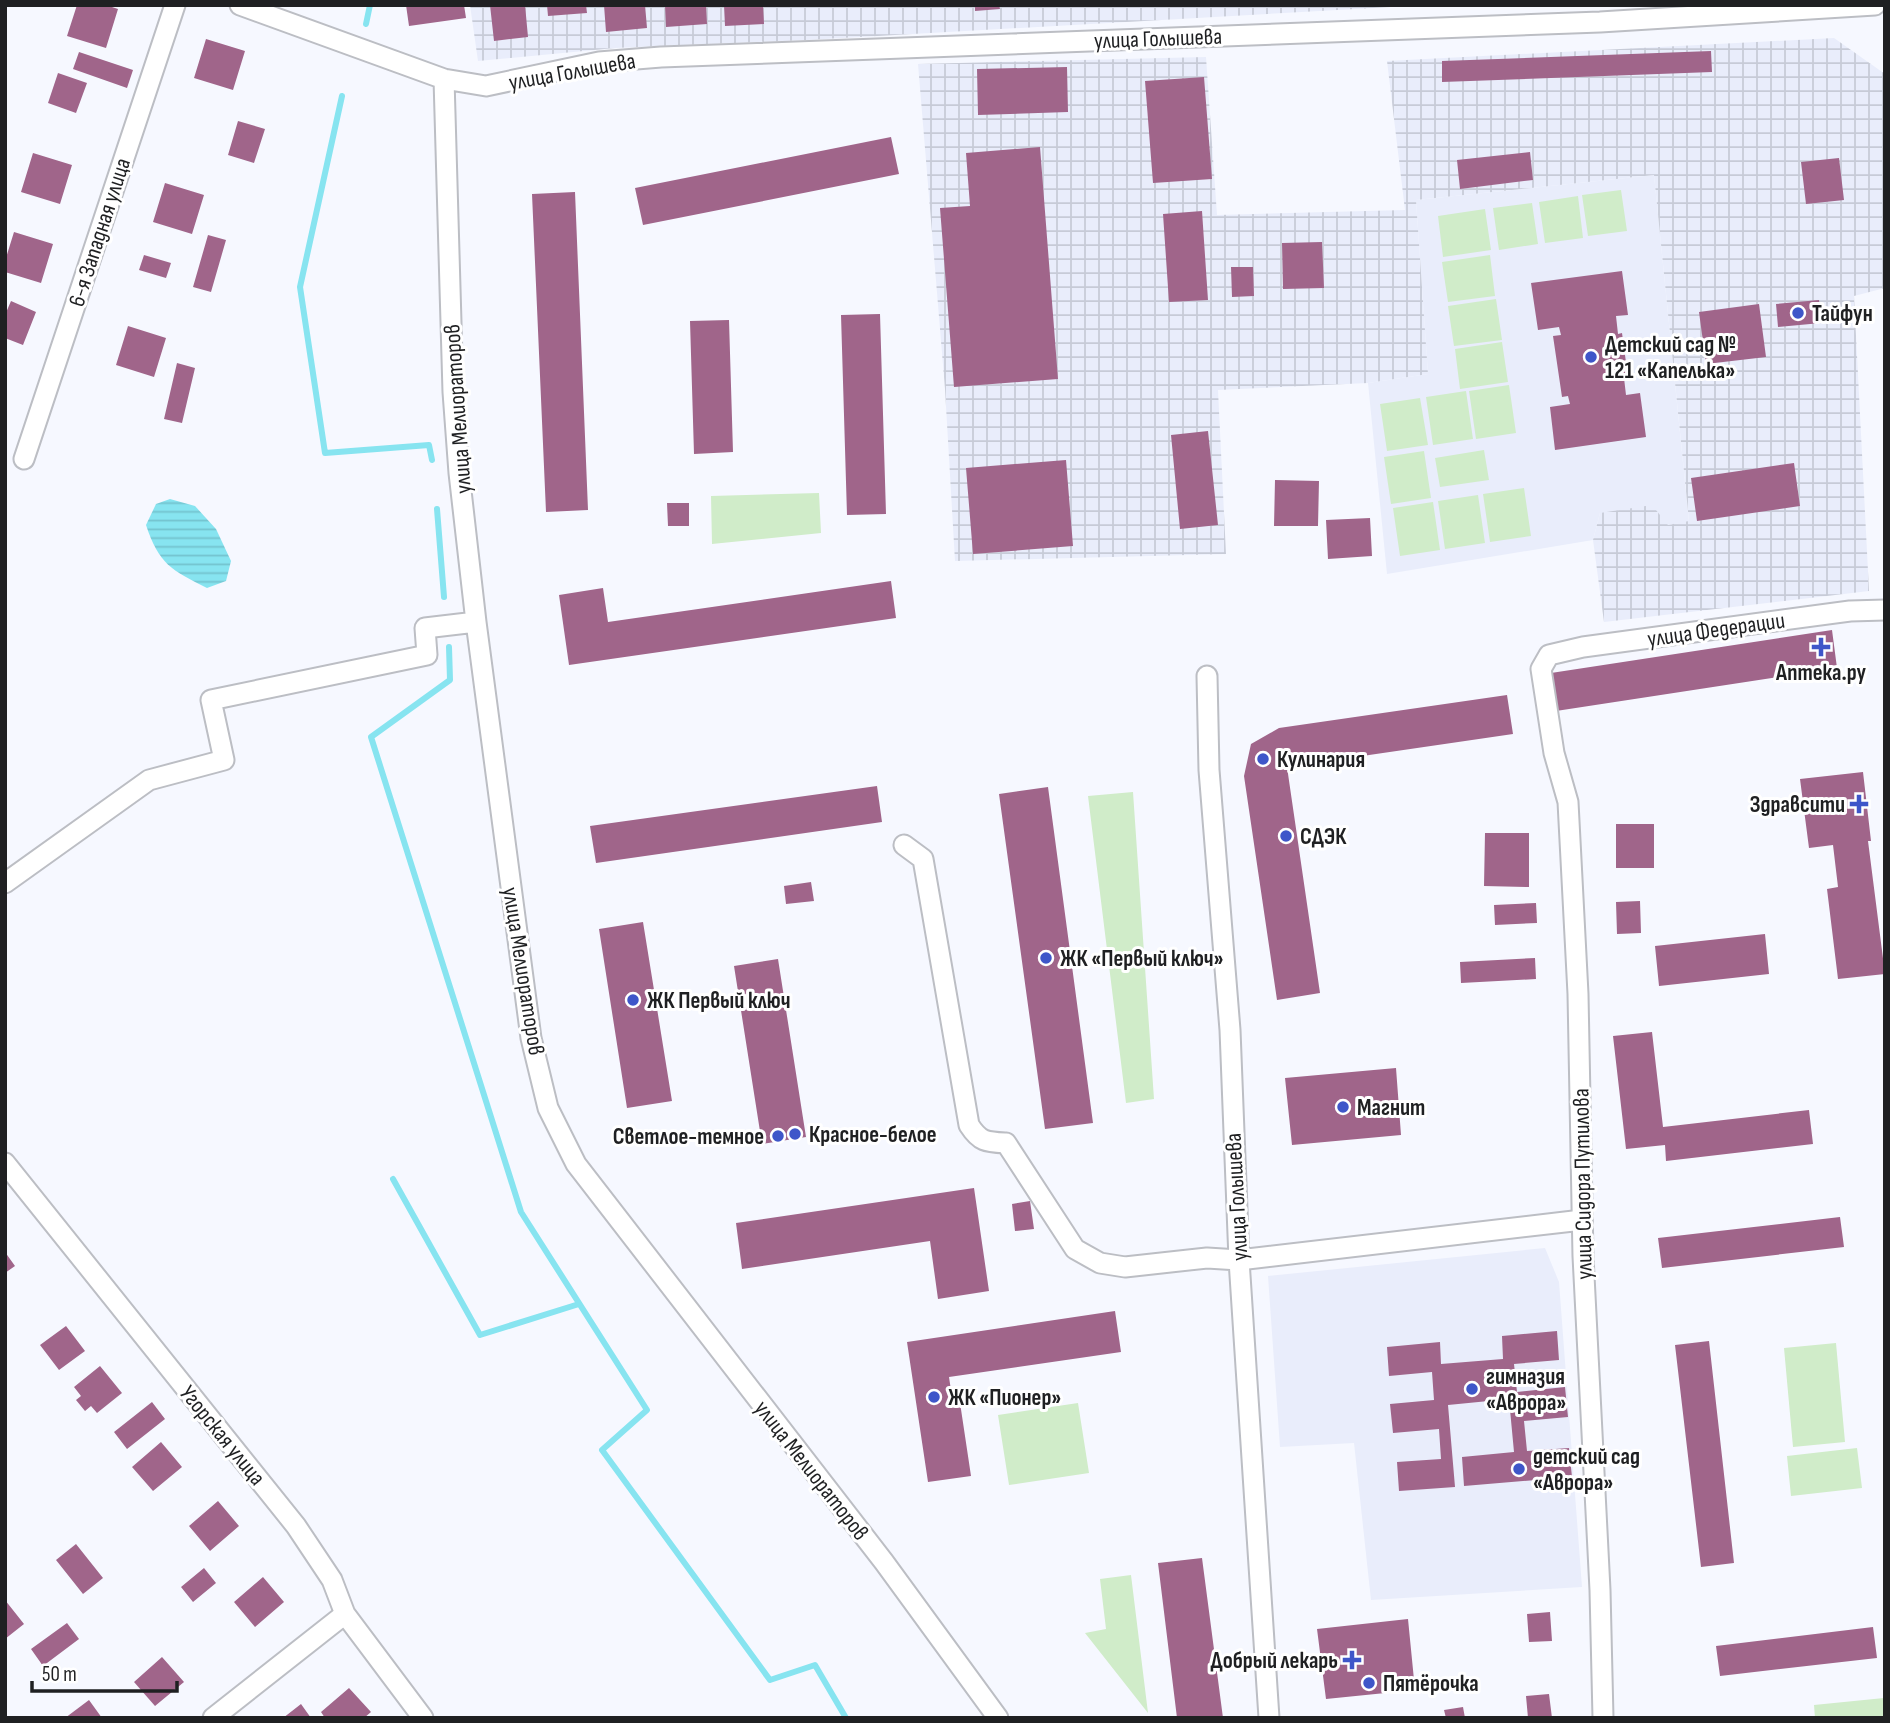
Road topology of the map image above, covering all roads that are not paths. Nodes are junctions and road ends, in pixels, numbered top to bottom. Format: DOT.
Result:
graph roads {
  1 [pos="175,5"];
  2 [pos="240,5"];
  3 [pos="1875,5"];
  4 [pos="444,79"];
  5 [pos="24,459"];
  6 [pos="1885,610"];
  7 [pos="476,622"];
  8 [pos="1549,655"];
  9 [pos="1207,676"];
  10 [pos="904,845"];
  11 [pos="5,883"];
  12 [pos="5,1163"];
  13 [pos="1582,1220"];
  14 [pos="1239,1260"];
  15 [pos="345,1614"];
  16 [pos="213,1718"];
  17 [pos="423,1718"];
  18 [pos="998,1718"];
  19 [pos="1269,1718"];
  20 [pos="1603,1718"];
  1 -- 5 [label="street, 6-я Западная улица"];
  2 -- 4 [label="street, улица Голышева"];
  3 -- 4 [label="street, улица Голышева"];
  4 -- 7 [label="street, улица Мелиораторов"];
  6 -- 8 [label="street, улица Федерации"];
  7 -- 11 [label="street"];
  7 -- 18 [label="street, улица Мелиораторов"];
  8 -- 13 [label="street, улица Сидора Путилова"];
  9 -- 14 [label="street, улица Голышева"];
  10 -- 14 [label="street"];
  12 -- 15 [label="street, Угорская улица"];
  13 -- 14 [label="street"];
  13 -- 20 [label="street, улица Сидора Путилова"];
  14 -- 19 [label="street, улица Голышева"];
  15 -- 16 [label="street"];
  15 -- 17 [label="street, Угорская улица"];
}
